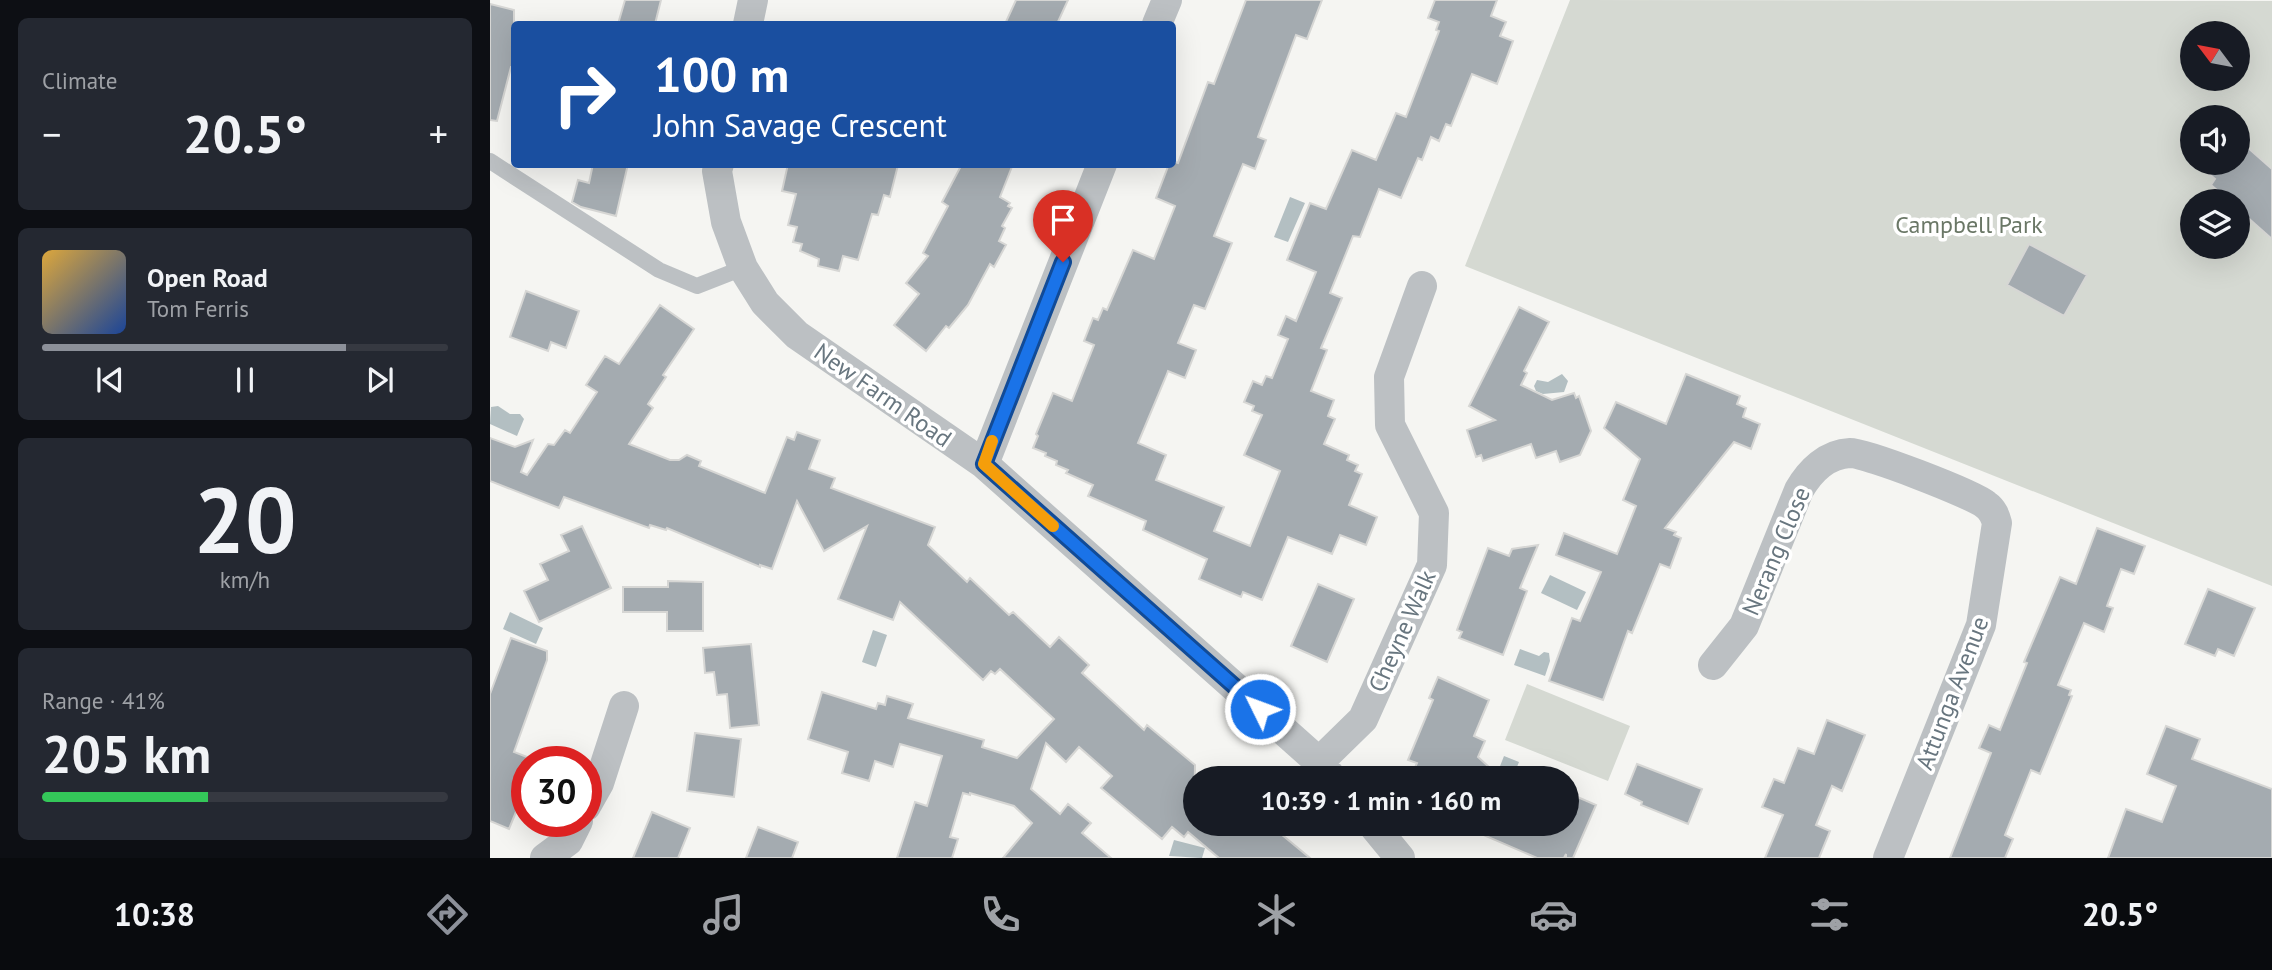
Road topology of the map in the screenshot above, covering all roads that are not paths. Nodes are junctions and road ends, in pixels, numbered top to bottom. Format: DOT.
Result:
graph roads {
  1 [pos="753,0"];
  2 [pos="1167,0"];
  3 [pos="749,21"];
  4 [pos="1158,21"];
  5 [pos="490,161"];
  6 [pos="718,168"];
  7 [pos="1100,168"];
  8 [pos="743,268"];
  9 [pos="1422,286"];
  10 [pos="984,464"];
  11 [pos="1997,523"];
  12 [pos="1713,665"];
  13 [pos="624,706"];
  14 [pos="1322,766"];
  15 [pos="1329,766"];
  16 [pos="602,774"];
  17 [pos="1381,836"];
  18 [pos="570,837"];
  19 [pos="545,858"];
  20 [pos="1400,858"];
  21 [pos="1888,858"];
  1 -- 3 [label="street"];
  2 -- 4 [label="street"];
  5 -- 8 [label="lane"];
  6 -- 8 [label="street, New Farm Road"];
  7 -- 10 [label="street"];
  8 -- 10 [label="street, New Farm Road"];
  9 -- 15 [label="street, Cheyne Walk"];
  10 -- 14 [label="street, New Farm Road"];
  11 -- 12 [label="street, Nerang Close"];
  11 -- 21 [label="street, Attunga Avenue"];
  13 -- 16 [label="street"];
  17 -- 20 [label="street"];
  18 -- 19 [label="street"];
}
